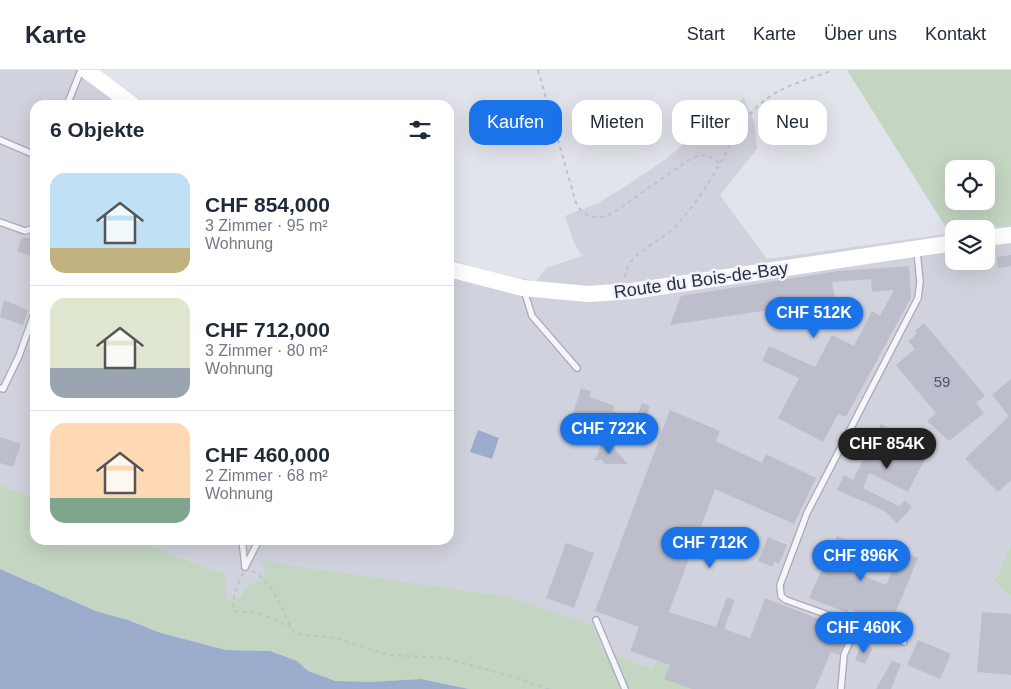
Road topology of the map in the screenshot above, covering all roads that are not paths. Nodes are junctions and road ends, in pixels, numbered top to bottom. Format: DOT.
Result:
graph roads {
  1 [pos="82,70"];
  2 [pos="86,70"];
  3 [pos="68,100"];
  4 [pos="123,100"];
  5 [pos="0,140"];
  6 [pos="30,153"];
  7 [pos="0,222"];
  8 [pos="30,230"];
  9 [pos="1011,235"];
  10 [pos="995,237"];
  11 [pos="945,244"];
  12 [pos="917,249"];
  13 [pos="454,271"];
  14 [pos="523,288"];
  15 [pos="30,325"];
  16 [pos="577,368"];
  17 [pos="0,388"];
  18 [pos="243,545"];
  19 [pos="256,545"];
  20 [pos="596,620"];
  21 [pos="857,625"];
  22 [pos="904,642"];
  23 [pos="625,689"];
  24 [pos="840,689"];
  1 -- 3 [label="lane"];
  2 -- 4 [label="main road"];
  5 -- 6 [label="lane"];
  7 -- 8 [label="lane"];
  9 -- 10 [label="main road"];
  11 -- 12 [label="main road, Route du Bois-de-Bay"];
  12 -- 14 [label="main road, Route du Bois-de-Bay"];
  12 -- 21 [label="lane"];
  13 -- 14 [label="main road, Route du Bois-de-Bay"];
  14 -- 16 [label="lane"];
  15 -- 17 [label="lane"];
  18 -- 19 [label="lane"];
  20 -- 23 [label="lane"];
  21 -- 22 [label="lane"];
  21 -- 24 [label="lane"];
}
